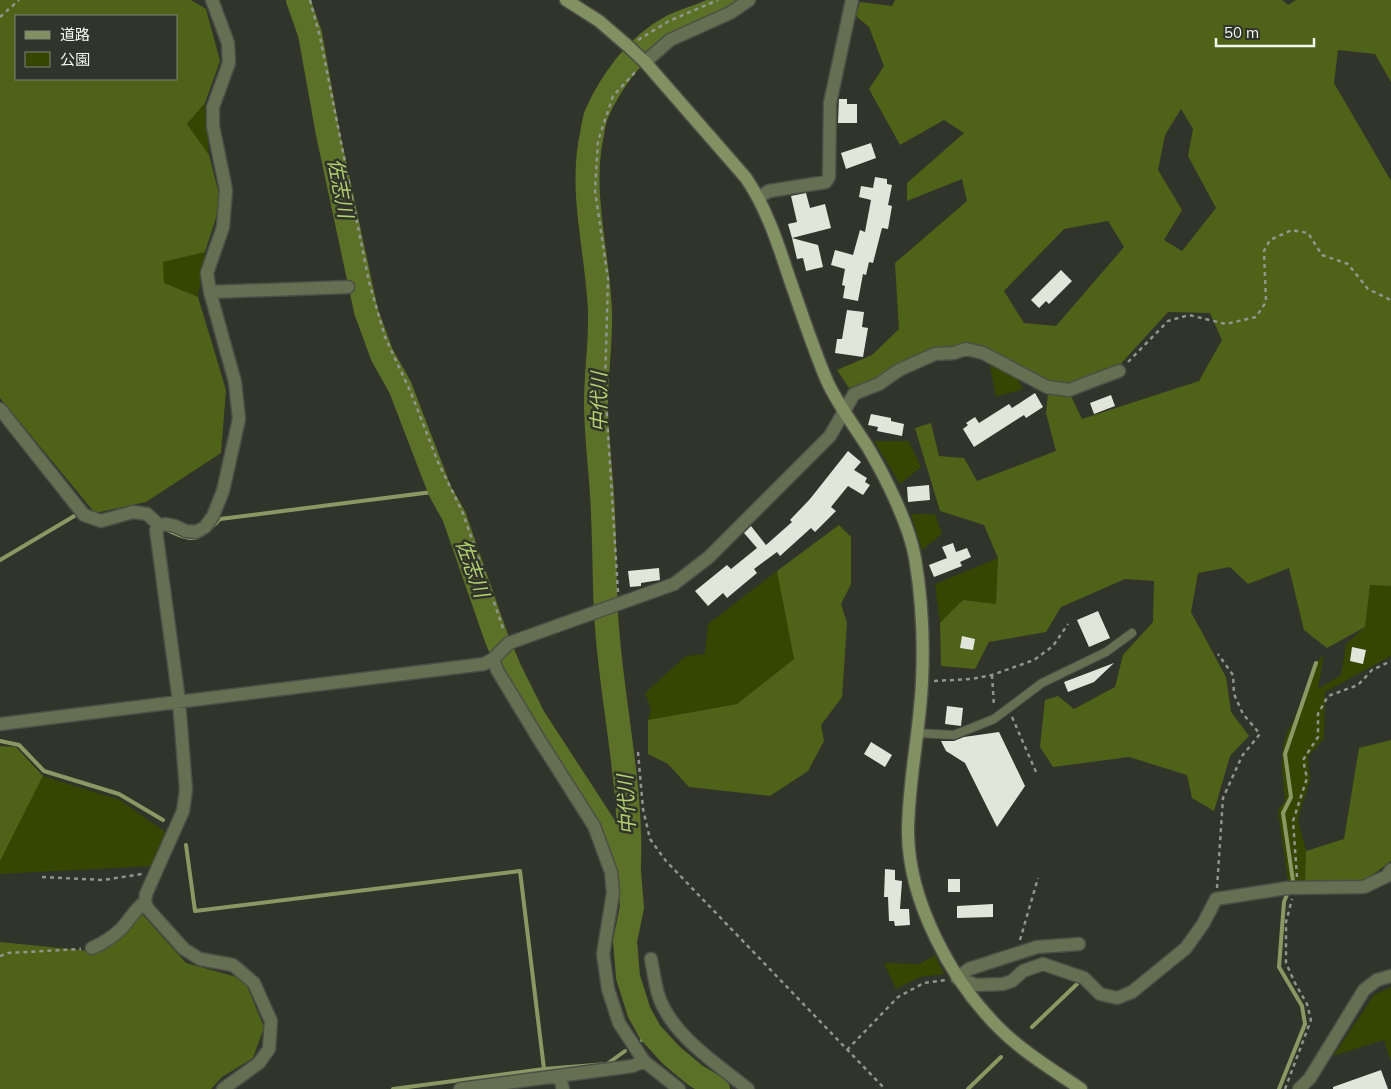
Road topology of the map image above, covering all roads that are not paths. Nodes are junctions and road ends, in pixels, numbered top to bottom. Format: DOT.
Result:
graph roads {
  1 [pos="212,0"];
  2 [pos="566,0"];
  3 [pos="749,0"];
  4 [pos="852,0"];
  5 [pos="645,62"];
  6 [pos="759,197"];
  7 [pos="348,287"];
  8 [pos="210,292"];
  9 [pos="1119,371"];
  10 [pos="0,409"];
  11 [pos="844,412"];
  12 [pos="160,526"];
  13 [pos="1132,633"];
  14 [pos="493,659"];
  15 [pos="179,701"];
  16 [pos="0,724"];
  17 [pos="916,733"];
  18 [pos="1391,870"];
  19 [pos="145,902"];
  20 [pos="1079,944"];
  21 [pos="92,948"];
  22 [pos="651,959"];
  23 [pos="1391,976"];
  24 [pos="957,978"];
  25 [pos="644,1062"];
  26 [pos="559,1076"];
  27 [pos="223,1089"];
  28 [pos="460,1089"];
  29 [pos="563,1089"];
  30 [pos="679,1089"];
  31 [pos="748,1089"];
  32 [pos="1080,1089"];
  33 [pos="1299,1089"];
  1 -- 8 [label="street"];
  2 -- 5 [label="street"];
  3 -- 5 [label="street"];
  4 -- 6 [label="street"];
  5 -- 6 [label="street"];
  6 -- 11 [label="street"];
  7 -- 8 [label="street"];
  8 -- 12 [label="street"];
  9 -- 11 [label="street"];
  10 -- 12 [label="street"];
  11 -- 14 [label="street"];
  11 -- 17 [label="street"];
  12 -- 15 [label="street"];
  13 -- 17 [label="lane"];
  14 -- 15 [label="street"];
  14 -- 25 [label="street"];
  15 -- 16 [label="street"];
  15 -- 19 [label="street"];
  17 -- 24 [label="street"];
  18 -- 24 [label="street"];
  19 -- 21 [label="street"];
  19 -- 27 [label="street"];
  20 -- 24 [label="street"];
  22 -- 31 [label="street"];
  23 -- 33 [label="street"];
  24 -- 32 [label="street"];
  25 -- 26 [label="street"];
  25 -- 30 [label="street"];
  26 -- 28 [label="street"];
  26 -- 29 [label="street"];
}
